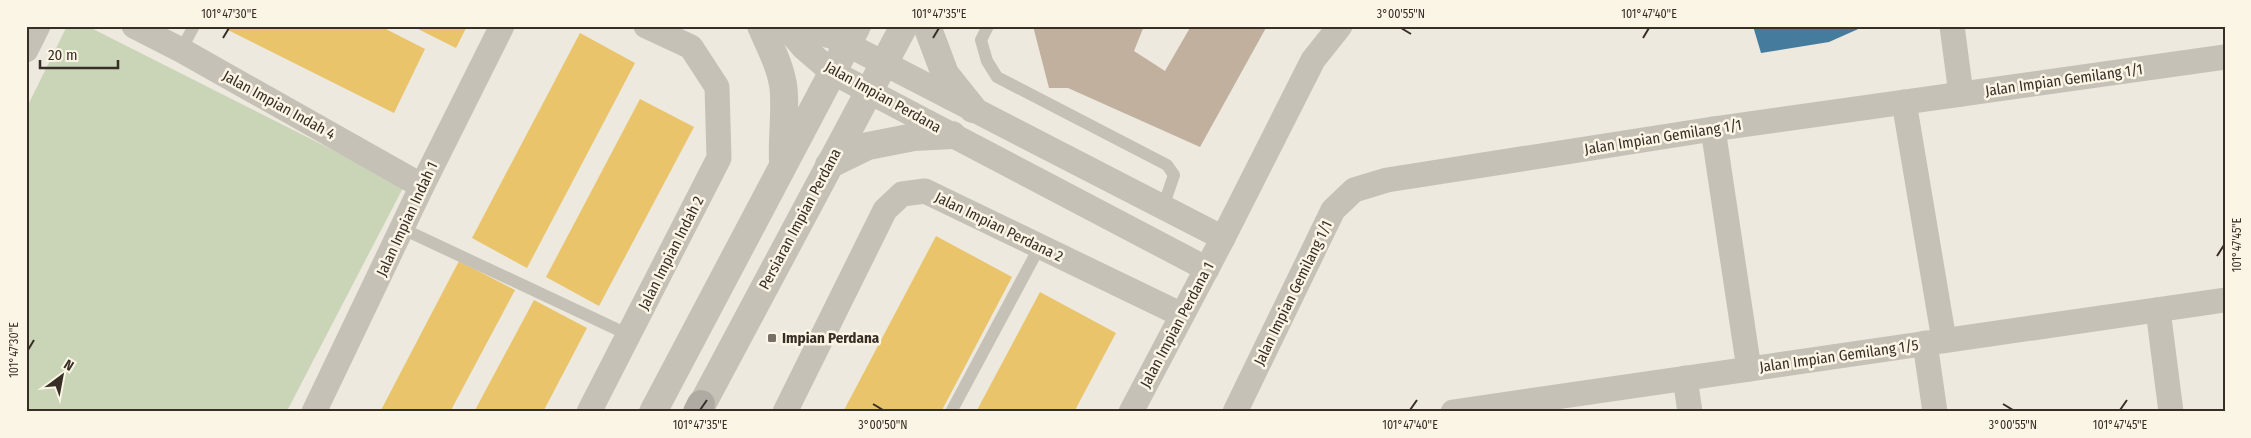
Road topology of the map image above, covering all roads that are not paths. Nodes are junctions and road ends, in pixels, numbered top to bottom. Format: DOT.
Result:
graph roads {
  1 [pos="38,26"];
  2 [pos="134,26"];
  3 [pos="194,26"];
  4 [pos="502,26"];
  5 [pos="646,26"];
  6 [pos="777,26"];
  7 [pos="904,26"];
  8 [pos="927,26"];
  9 [pos="988,26"];
  10 [pos="1340,26"];
  11 [pos="1952,26"];
  12 [pos="852,35"];
  13 [pos="26,50"];
  14 [pos="181,50"];
  15 [pos="2225,57"];
  16 [pos="883,63"];
  17 [pos="832,72"];
  18 [pos="868,92"];
  19 [pos="1961,94"];
  20 [pos="1904,102"];
  21 [pos="973,109"];
  22 [pos="1713,129"];
  23 [pos="952,135"];
  24 [pos="829,165"];
  25 [pos="783,166"];
  26 [pos="422,186"];
  27 [pos="1163,207"];
  28 [pos="403,229"];
  29 [pos="1223,238"];
  30 [pos="1040,246"];
  31 [pos="1207,268"];
  32 [pos="2225,300"];
  33 [pos="2158,310"];
  34 [pos="1182,315"];
  35 [pos="629,335"];
  36 [pos="1934,342"];
  37 [pos="1749,369"];
  38 [pos="1684,378"];
  39 [pos="699,409"];
  40 [pos="314,412"];
  41 [pos="589,412"];
  42 [pos="653,412"];
  43 [pos="785,412"];
  44 [pos="951,412"];
  45 [pos="1131,412"];
  46 [pos="1235,412"];
  47 [pos="1453,412"];
  48 [pos="1690,412"];
  49 [pos="1935,412"];
  50 [pos="2171,412"];
  1 -- 13 [label="street"];
  2 -- 14 [label="street, Jalan Impian Indah 4"];
  3 -- 14 [label="lane"];
  4 -- 26 [label="street, Jalan Impian Indah 1"];
  5 -- 35 [label="street, Jalan Impian Indah 2"];
  6 -- 12 [label="street, Jalan Impian Perdana"];
  6 -- 17 [label="street, Jalan Impian Perdana"];
  6 -- 25 [label="street"];
  7 -- 16 [label="street, Persiaran Impian Perdana"];
  8 -- 21 [label="street"];
  9 -- 27 [label="lane"];
  10 -- 29 [label="street, Jalan Impian Perdana 1"];
  11 -- 19 [label="street"];
  12 -- 16 [label="street, Jalan Impian Perdana"];
  12 -- 17 [label="street"];
  14 -- 26 [label="street, Jalan Impian Indah 4"];
  15 -- 19 [label="street, Jalan Impian Gemilang 1/1"];
  16 -- 18 [label="street, Persiaran Impian Perdana"];
  16 -- 21 [label="street, Jalan Impian Perdana"];
  17 -- 18 [label="street, Jalan Impian Perdana"];
  17 -- 25 [label="street"];
  18 -- 23 [label="street, Jalan Impian Perdana"];
  18 -- 24 [label="street, Persiaran Impian Perdana"];
  19 -- 20 [label="street, Jalan Impian Gemilang 1/1"];
  20 -- 22 [label="street, Jalan Impian Gemilang 1/1"];
  20 -- 36 [label="street"];
  21 -- 27 [label="street, Jalan Impian Perdana"];
  22 -- 37 [label="street"];
  22 -- 46 [label="street, Jalan Impian Gemilang 1/1"];
  23 -- 24 [label="street"];
  23 -- 31 [label="street, Jalan Impian Perdana"];
  24 -- 39 [label="street, Persiaran Impian Perdana"];
  25 -- 42 [label="street"];
  26 -- 28 [label="street, Jalan Impian Indah 1"];
  27 -- 29 [label="street, Jalan Impian Perdana"];
  28 -- 35 [label="lane"];
  28 -- 40 [label="street, Jalan Impian Indah 1"];
  29 -- 31 [label="street, Jalan Impian Perdana 1"];
  30 -- 34 [label="street, Jalan Impian Perdana 2"];
  30 -- 43 [label="street, Jalan Impian Perdana 2"];
  30 -- 44 [label="lane"];
  31 -- 34 [label="street, Jalan Impian Perdana 1"];
  32 -- 33 [label="street, Jalan Impian Gemilang 1/5"];
  33 -- 36 [label="street, Jalan Impian Gemilang 1/5"];
  33 -- 50 [label="street"];
  34 -- 45 [label="street, Jalan Impian Perdana 1"];
  35 -- 41 [label="street, Jalan Impian Indah 2"];
  36 -- 37 [label="street, Jalan Impian Gemilang 1/5"];
  36 -- 49 [label="street"];
  37 -- 38 [label="street, Jalan Impian Gemilang 1/5"];
  38 -- 47 [label="street, Jalan Impian Gemilang 1/5"];
  38 -- 48 [label="street"];
}
